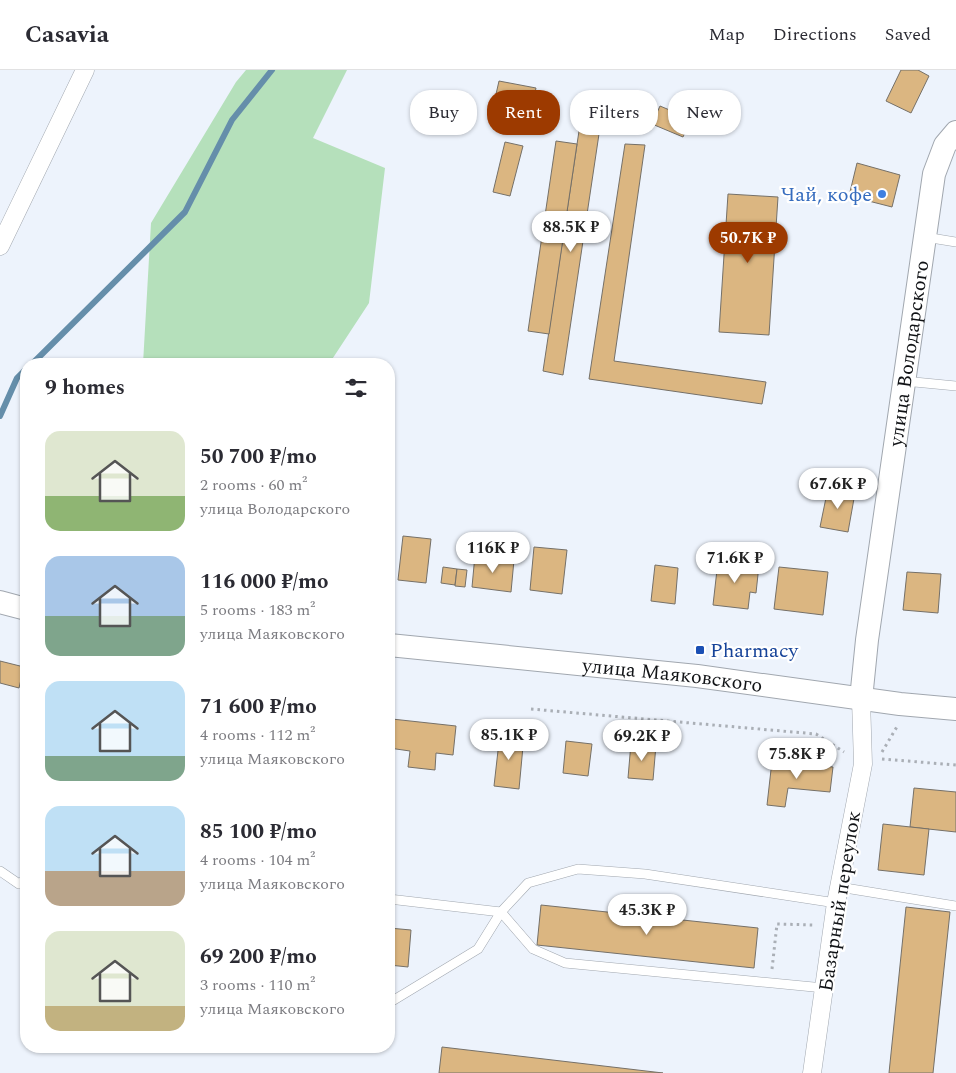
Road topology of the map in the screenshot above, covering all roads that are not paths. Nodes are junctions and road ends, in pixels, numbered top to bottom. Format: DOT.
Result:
graph roads {
  1 [pos="85,70"];
  2 [pos="956,132"];
  3 [pos="924,237"];
  4 [pos="956,242"];
  5 [pos="0,246"];
  6 [pos="904,381"];
  7 [pos="956,386"];
  8 [pos="0,602"];
  9 [pos="20,607"];
  10 [pos="395,646"];
  11 [pos="861,699"];
  12 [pos="956,709"];
  13 [pos="0,871"];
  14 [pos="20,883"];
  15 [pos="837,895"];
  16 [pos="395,900"];
  17 [pos="956,906"];
  18 [pos="501,912"];
  19 [pos="824,988"];
  20 [pos="395,999"];
  21 [pos="812,1073"];
  1 -- 5 [label="street"];
  2 -- 3 [label="street, улица Володарского"];
  3 -- 4 [label="lane"];
  3 -- 6 [label="street, улица Володарского"];
  6 -- 7 [label="lane"];
  6 -- 11 [label="street, улица Володарского"];
  8 -- 9 [label="street"];
  10 -- 11 [label="street, улица Маяковского"];
  11 -- 12 [label="street, улица Маяковского"];
  11 -- 15 [label="street, Базарный переулок"];
  13 -- 14 [label="lane"];
  15 -- 17 [label="lane"];
  15 -- 18 [label="lane"];
  15 -- 19 [label="street, Базарный переулок"];
  16 -- 18 [label="lane"];
  18 -- 19 [label="lane"];
  18 -- 20 [label="lane"];
  19 -- 21 [label="street, Базарный переулок"];
}
